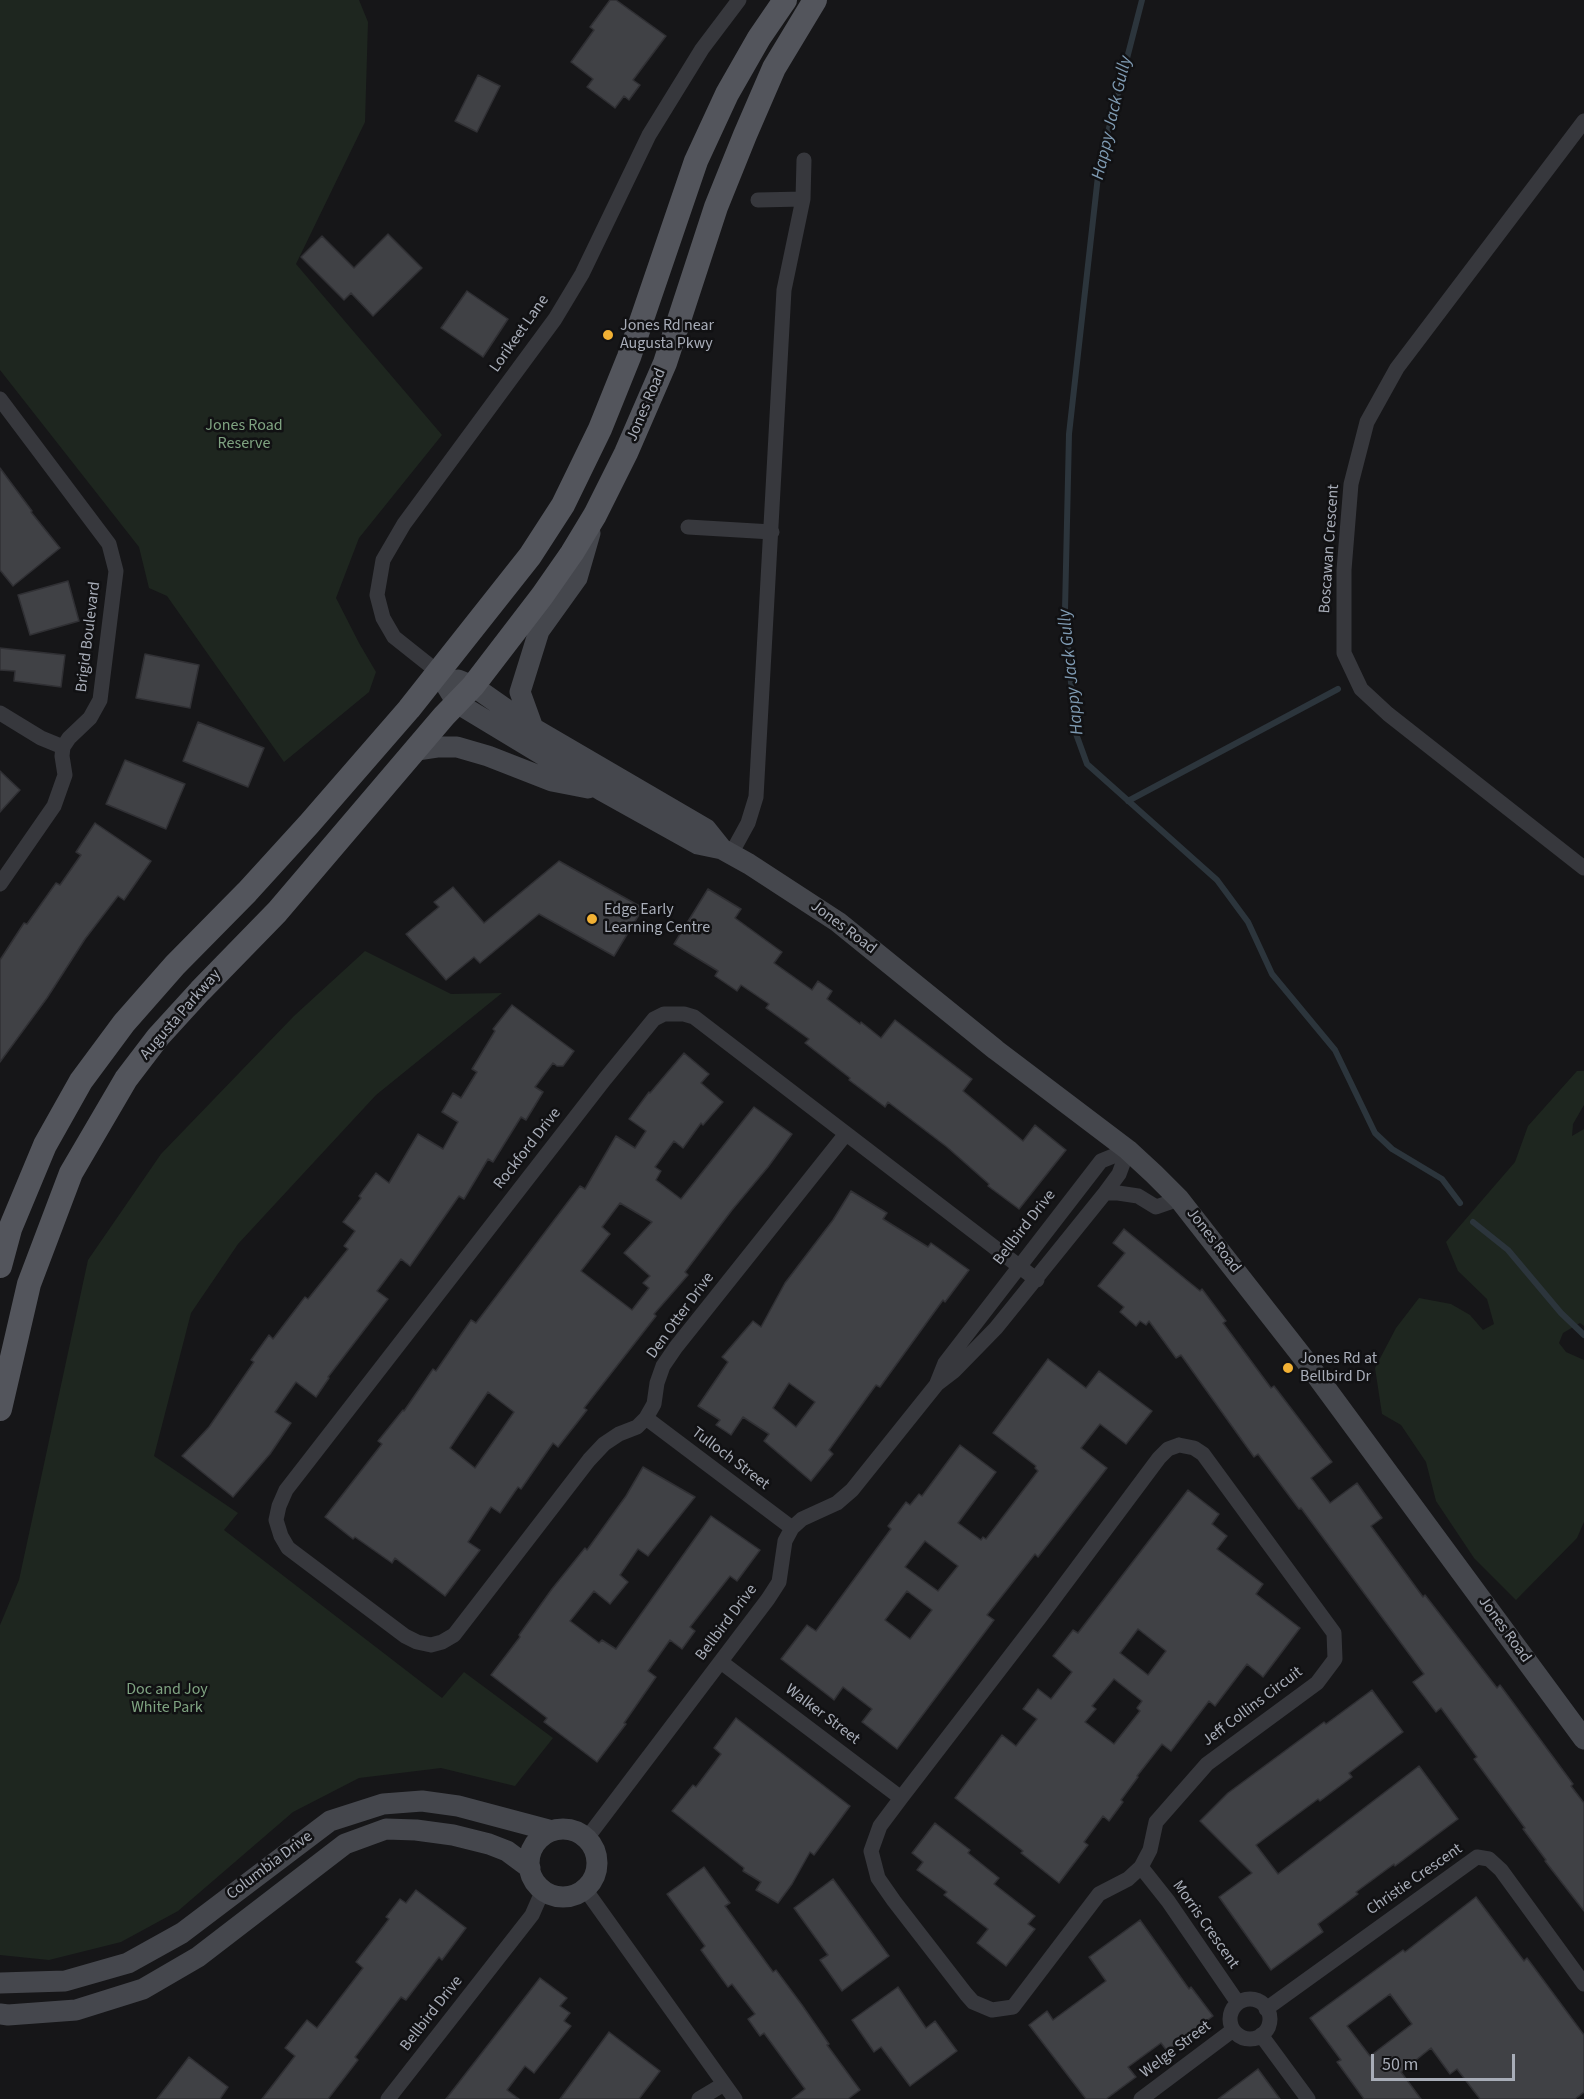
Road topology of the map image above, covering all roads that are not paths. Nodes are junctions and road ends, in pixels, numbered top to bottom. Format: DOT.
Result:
graph roads {
  1 [pos="739,0"];
  2 [pos="785,0"];
  3 [pos="815,0"];
  4 [pos="1584,121"];
  5 [pos="804,160"];
  6 [pos="803,199"];
  7 [pos="758,200"];
  8 [pos="0,399"];
  9 [pos="595,515"];
  10 [pos="688,527"];
  11 [pos="772,532"];
  12 [pos="438,672"];
  13 [pos="465,694"];
  14 [pos="0,713"];
  15 [pos="533,728"];
  16 [pos="63,747"];
  17 [pos="417,750"];
  18 [pos="601,790"];
  19 [pos="726,852"];
  20 [pos="1584,868"];
  21 [pos="0,884"];
  22 [pos="845,1135"];
  23 [pos="1128,1150"];
  24 [pos="1106,1193"];
  25 [pos="1179,1199"];
  26 [pos="1018,1265"];
  27 [pos="0,1266"];
  28 [pos="1036,1280"];
  29 [pos="937,1384"];
  30 [pos="0,1409"];
  31 [pos="646,1418"];
  32 [pos="792,1528"];
  33 [pos="721,1662"];
  34 [pos="1584,1739"];
  35 [pos="901,1798"];
  36 [pos="552,1831"];
  37 [pos="587,1838"];
  38 [pos="1141,1867"];
  39 [pos="530,1868"];
  40 [pos="585,1889"];
  41 [pos="543,1890"];
  42 [pos="0,1983"];
  43 [pos="1584,1984"];
  44 [pos="1238,2003"];
  45 [pos="1266,2009"];
  46 [pos="0,2014"];
  47 [pos="1233,2030"];
  48 [pos="1261,2035"];
  49 [pos="724,2084"];
  50 [pos="388,2099"];
  51 [pos="699,2099"];
  52 [pos="735,2099"];
  53 [pos="1141,2099"];
  54 [pos="1308,2099"];
  1 -- 12 [label="street, Lorikeet Lane"];
  2 -- 12 [label="main road, Jones Road"];
  3 -- 9 [label="main road, Jones Road"];
  4 -- 20 [label="street, Boscawan Crescent"];
  5 -- 6 [label="street"];
  6 -- 7 [label="street"];
  6 -- 11 [label="street"];
  8 -- 16 [label="street, Brigid Boulevard"];
  9 -- 13 [label="main road, Jones Road"];
  9 -- 15 [label="street"];
  10 -- 11 [label="street"];
  11 -- 19 [label="street"];
  12 -- 13 [label="street, Jones Road"];
  12 -- 27 [label="main road"];
  13 -- 15 [label="street, Jones Road"];
  13 -- 17 [label="main road, Augusta Parkway"];
  13 -- 18 [label="street, Jones Road"];
  14 -- 16 [label="street"];
  15 -- 19 [label="street, Jones Road"];
  16 -- 21 [label="street"];
  17 -- 18 [label="street"];
  17 -- 30 [label="main road, Augusta Parkway"];
  18 -- 19 [label="street, Jones Road"];
  19 -- 23 [label="street, Jones Road"];
  22 -- 26 [label="street, Rockford Drive"];
  22 -- 31 [label="street, Den Otter Drive"];
  22 -- 31 [label="street, Rockford Drive"];
  23 -- 24 [label="street, Bellbird Drive"];
  23 -- 25 [label="street, Jones Road"];
  23 -- 26 [label="street, Bellbird Drive"];
  24 -- 25 [label="street"];
  24 -- 28 [label="street, Bellbird Drive"];
  25 -- 34 [label="street, Jones Road"];
  26 -- 28 [label="street, Rockford Drive"];
  26 -- 29 [label="street, Bellbird Drive"];
  28 -- 29 [label="street, Bellbird Drive"];
  29 -- 32 [label="street, Bellbird Drive"];
  31 -- 32 [label="street, Tulloch Street"];
  32 -- 33 [label="street, Bellbird Drive"];
  33 -- 35 [label="street, Walker Street"];
  33 -- 37 [label="street, Bellbird Drive"];
  35 -- 38 [label="street, Jeff Collins Circuit"];
  35 -- 38 [label="street, Jeff Collins Circuit"];
  36 -- 37 [label="street"];
  36 -- 39 [label="street"];
  36 -- 42 [label="street, Columbia Drive"];
  37 -- 40 [label="street"];
  38 -- 44 [label="street, Morris Crescent"];
  39 -- 41 [label="street"];
  39 -- 46 [label="street, Columbia Drive"];
  40 -- 41 [label="street"];
  40 -- 49 [label="street"];
  41 -- 50 [label="street, Bellbird Drive"];
  43 -- 45 [label="street, Christie Crescent"];
  44 -- 45 [label="street"];
  44 -- 47 [label="street"];
  45 -- 48 [label="street"];
  47 -- 48 [label="street"];
  47 -- 53 [label="street, Welge Street"];
  48 -- 54 [label="street"];
  49 -- 51 [label="street"];
  49 -- 52 [label="street"];
}
